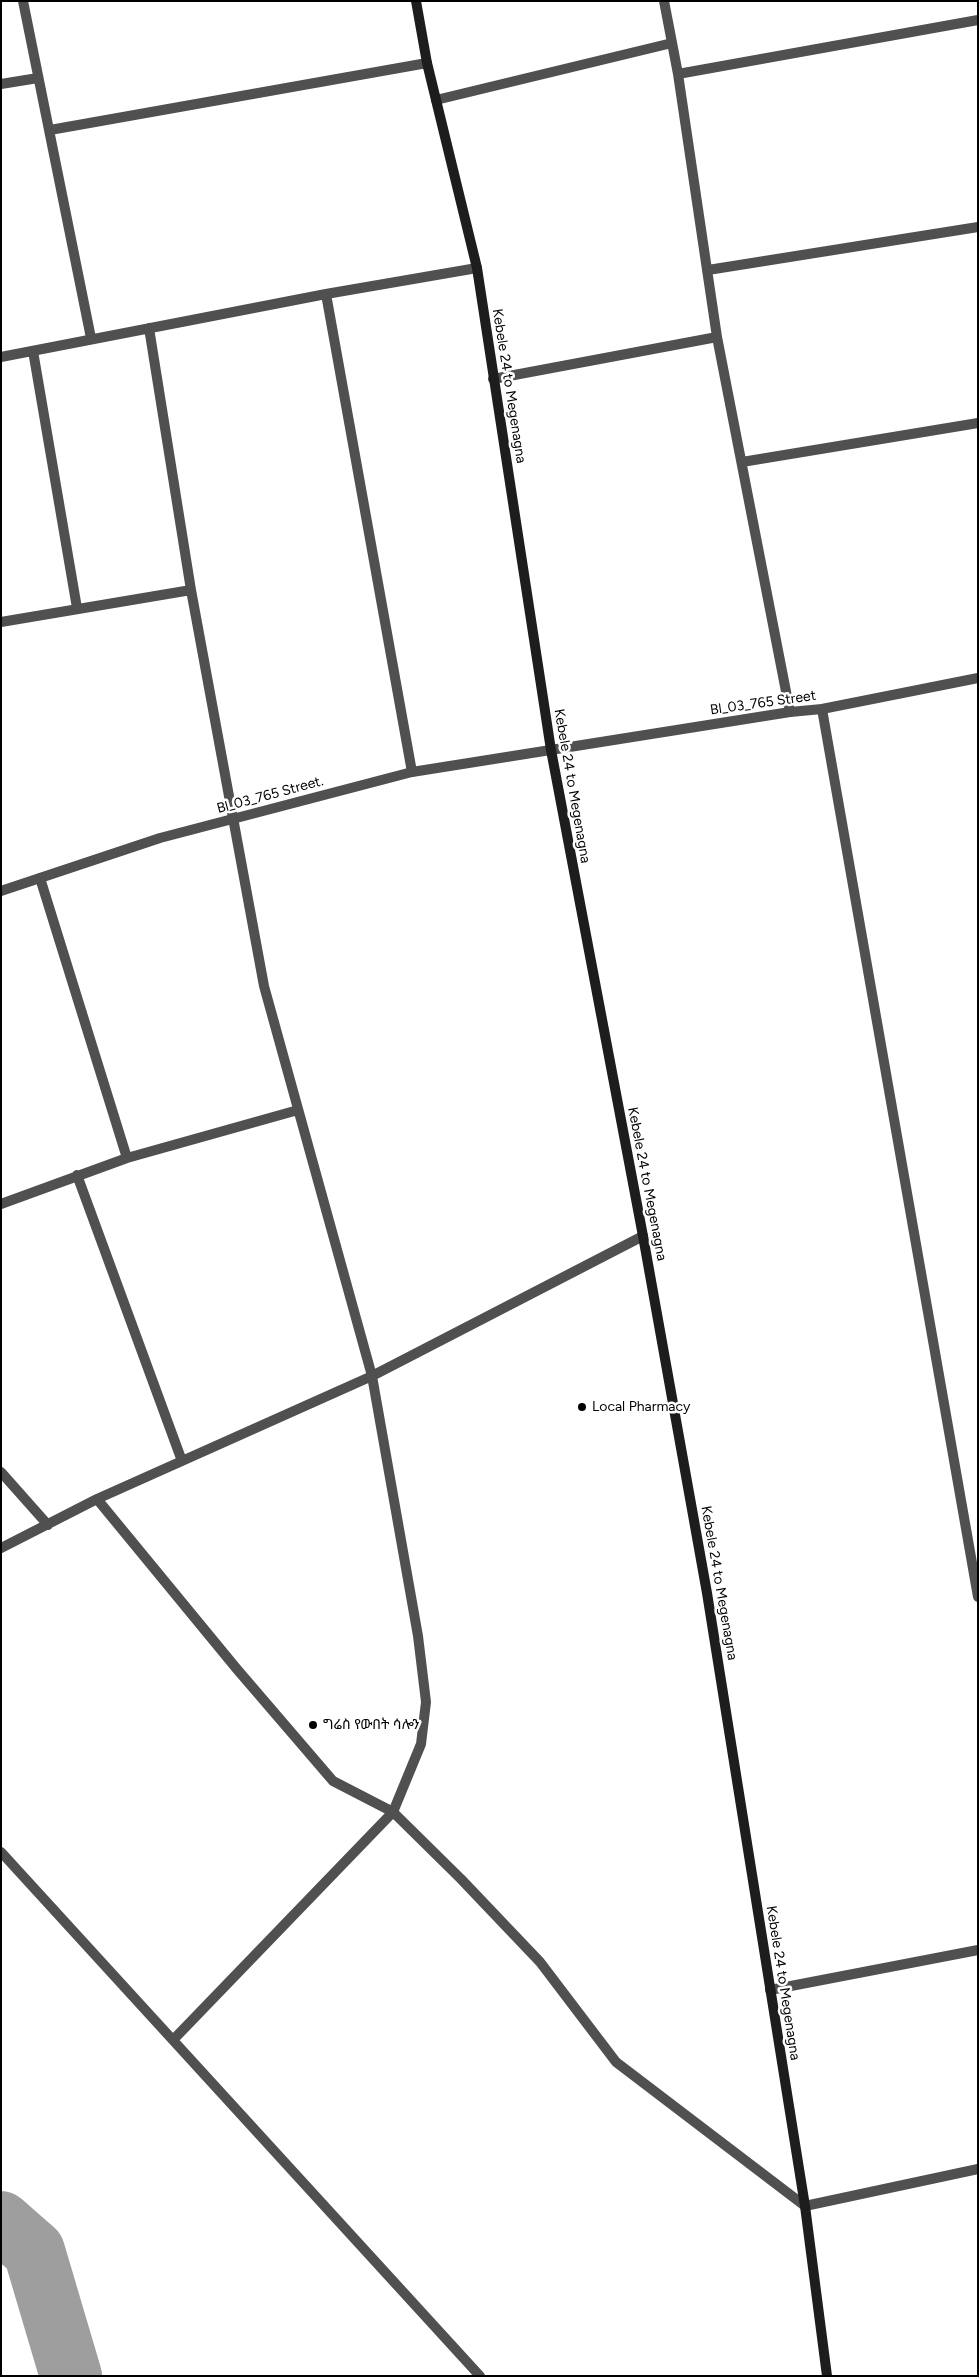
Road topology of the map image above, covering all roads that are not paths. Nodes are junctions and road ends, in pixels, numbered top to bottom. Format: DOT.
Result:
graph roads {
  1 [pos="23,1"];
  2 [pos="416,1"];
  3 [pos="664,1"];
  4 [pos="978,20"];
  5 [pos="672,43"];
  6 [pos="427,63"];
  7 [pos="678,74"];
  8 [pos="38,78"];
  9 [pos="1,84"];
  10 [pos="436,100"];
  11 [pos="50,130"];
  12 [pos="978,227"];
  13 [pos="477,268"];
  14 [pos="708,270"];
  15 [pos="326,294"];
  16 [pos="149,328"];
  17 [pos="717,337"];
  18 [pos="91,338"];
  19 [pos="33,351"];
  20 [pos="1,357"];
  21 [pos="493,379"];
  22 [pos="978,424"];
  23 [pos="742,462"];
  24 [pos="191,590"];
  25 [pos="77,608"];
  26 [pos="1,622"];
  27 [pos="978,678"];
  28 [pos="822,709"];
  29 [pos="790,712"];
  30 [pos="551,750"];
  31 [pos="412,772"];
  32 [pos="234,819"];
  33 [pos="40,878"];
  34 [pos="1,891"];
  35 [pos="298,1110"];
  36 [pos="127,1158"];
  37 [pos="77,1175"];
  38 [pos="1,1204"];
  39 [pos="643,1236"];
  40 [pos="372,1376"];
  41 [pos="182,1461"];
  42 [pos="1,1472"];
  43 [pos="98,1499"];
  44 [pos="48,1525"];
  45 [pos="1,1548"];
  46 [pos="978,1597"];
  47 [pos="393,1812"];
  48 [pos="1,1852"];
  49 [pos="978,1950"];
  50 [pos="770,1990"];
  51 [pos="173,2040"];
  52 [pos="978,2169"];
  53 [pos="805,2206"];
  54 [pos="480,2376"];
  55 [pos="827,2376"];
  1 -- 8 [label="street"];
  2 -- 6 [label="main road, Kebele 24 to Megenagna"];
  3 -- 5 [label="street"];
  4 -- 7 [label="street"];
  5 -- 7 [label="street"];
  5 -- 10 [label="street"];
  6 -- 10 [label="main road, Kebele 24 to Megenagna"];
  6 -- 11 [label="street"];
  7 -- 14 [label="street"];
  8 -- 9 [label="street"];
  8 -- 11 [label="street"];
  10 -- 13 [label="main road, Kebele 24 to Megenagna"];
  11 -- 18 [label="street"];
  12 -- 14 [label="street"];
  13 -- 15 [label="street"];
  13 -- 21 [label="main road, Kebele 24 to Megenagna"];
  14 -- 17 [label="street"];
  15 -- 16 [label="street"];
  15 -- 31 [label="street"];
  16 -- 18 [label="street"];
  16 -- 24 [label="street"];
  17 -- 21 [label="street"];
  17 -- 23 [label="street"];
  18 -- 19 [label="street"];
  19 -- 20 [label="street"];
  19 -- 25 [label="street"];
  21 -- 30 [label="main road, Kebele 24 to Megenagna"];
  22 -- 23 [label="street"];
  23 -- 29 [label="street"];
  24 -- 25 [label="street"];
  24 -- 32 [label="street"];
  25 -- 26 [label="street"];
  27 -- 28 [label="street, Bl_03_765 Street"];
  28 -- 29 [label="street, Bl_03_765 Street"];
  28 -- 46 [label="street"];
  29 -- 30 [label="street, Bl_03_765 Street"];
  30 -- 31 [label="street, Bl_03_765 Street."];
  30 -- 39 [label="main road, Kebele 24 to Megenagna"];
  31 -- 32 [label="street, Bl_03_765 Street."];
  32 -- 33 [label="street, Bl_03_765 Street."];
  32 -- 35 [label="street"];
  33 -- 34 [label="street, Bl_03_765 Street."];
  33 -- 36 [label="street"];
  35 -- 36 [label="street"];
  35 -- 40 [label="street"];
  36 -- 37 [label="street"];
  37 -- 38 [label="street"];
  37 -- 41 [label="street"];
  39 -- 40 [label="street"];
  39 -- 50 [label="main road, Kebele 24 to Megenagna"];
  40 -- 41 [label="street"];
  40 -- 47 [label="street"];
  41 -- 43 [label="street"];
  42 -- 44 [label="street"];
  43 -- 44 [label="street"];
  43 -- 47 [label="street"];
  44 -- 45 [label="street"];
  47 -- 51 [label="street"];
  47 -- 53 [label="street"];
  48 -- 51 [label="street"];
  49 -- 50 [label="street"];
  50 -- 53 [label="main road, Kebele 24 to Megenagna"];
  51 -- 54 [label="street"];
  52 -- 53 [label="street"];
  53 -- 55 [label="main road, Kebele 24 to Megenagna"];
}
